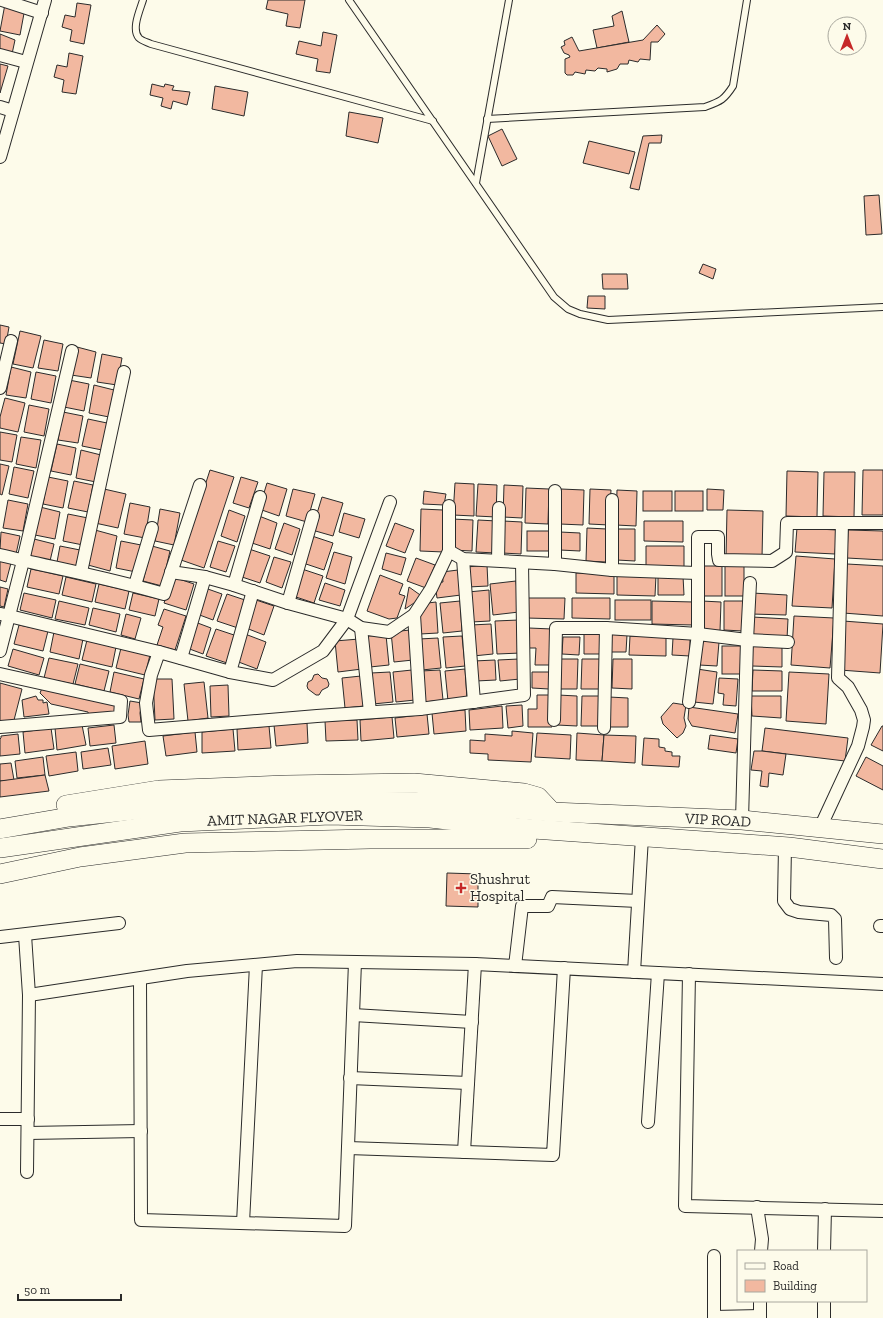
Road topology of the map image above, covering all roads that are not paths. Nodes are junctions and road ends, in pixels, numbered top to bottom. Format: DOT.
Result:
graph roads {
  1 [pos="2,0"];
  2 [pos="45,0"];
  3 [pos="143,0"];
  4 [pos="349,0"];
  5 [pos="509,0"];
  6 [pos="747,0"];
  7 [pos="42,13"];
  8 [pos="0,55"];
  9 [pos="26,62"];
  10 [pos="0,107"];
  11 [pos="13,111"];
  12 [pos="487,119"];
  13 [pos="433,122"];
  14 [pos="0,157"];
  15 [pos="476,183"];
  16 [pos="883,307"];
  17 [pos="11,340"];
  18 [pos="72,351"];
  19 [pos="2,370"];
  20 [pos="124,372"];
  21 [pos="0,388"];
  22 [pos="200,485"];
  23 [pos="555,492"];
  24 [pos="260,497"];
  25 [pos="612,500"];
  26 [pos="390,502"];
  27 [pos="449,506"];
  28 [pos="499,508"];
  29 [pos="313,516"];
  30 [pos="883,523"];
  31 [pos="842,524"];
  32 [pos="152,528"];
  33 [pos="449,551"];
  34 [pos="0,555"];
  35 [pos="463,559"];
  36 [pos="23,560"];
  37 [pos="498,560"];
  38 [pos="522,563"];
  39 [pos="555,564"];
  40 [pos="612,570"];
  41 [pos="81,572"];
  42 [pos="171,572"];
  43 [pos="697,573"];
  44 [pos="205,577"];
  45 [pos="750,582"];
  46 [pos="234,585"];
  47 [pos="135,586"];
  48 [pos="253,591"];
  49 [pos="288,603"];
  50 [pos="4,614"];
  51 [pos="414,615"];
  52 [pos="347,619"];
  53 [pos="362,628"];
  54 [pos="606,628"];
  55 [pos="698,634"];
  56 [pos="747,640"];
  57 [pos="788,642"];
  58 [pos="0,651"];
  59 [pos="159,652"];
  60 [pos="181,658"];
  61 [pos="230,672"];
  62 [pos="0,674"];
  63 [pos="474,702"];
  64 [pos="689,702"];
  65 [pos="420,709"];
  66 [pos="370,712"];
  67 [pos="554,720"];
  68 [pos="0,727"];
  69 [pos="604,728"];
  70 [pos="552,812"];
  71 [pos="0,816"];
  72 [pos="521,819"];
  73 [pos="742,820"];
  74 [pos="820,828"];
  75 [pos="0,829"];
  76 [pos="571,832"];
  77 [pos="883,834"];
  78 [pos="642,837"];
  79 [pos="785,847"];
  80 [pos="0,848"];
  81 [pos="883,859"];
  82 [pos="0,874"];
  83 [pos="638,901"];
  84 [pos="119,923"];
  85 [pos="25,935"];
  86 [pos="0,937"];
  87 [pos="836,958"];
  88 [pos="355,962"];
  89 [pos="475,964"];
  90 [pos="256,965"];
  91 [pos="515,966"];
  92 [pos="564,968"];
  93 [pos="634,972"];
  94 [pos="658,973"];
  95 [pos="689,974"];
  96 [pos="140,979"];
  97 [pos="883,984"];
  98 [pos="29,995"];
  99 [pos="353,1015"];
  100 [pos="472,1022"];
  101 [pos="350,1078"];
  102 [pos="468,1083"];
  103 [pos="0,1119"];
  104 [pos="28,1119"];
  105 [pos="648,1122"];
  106 [pos="141,1130"];
  107 [pos="28,1133"];
  108 [pos="348,1148"];
  109 [pos="464,1152"];
  110 [pos="27,1172"];
  111 [pos="757,1208"];
  112 [pos="825,1209"];
  113 [pos="883,1211"];
  114 [pos="243,1223"];
  115 [pos="761,1250"];
  116 [pos="824,1250"];
  117 [pos="714,1256"];
  118 [pos="760,1302"];
  119 [pos="824,1302"];
  120 [pos="760,1317"];
  121 [pos="714,1318"];
  122 [pos="824,1318"];
  1 -- 7 [label="street"];
  2 -- 7 [label="street"];
  3 -- 13 [label="lane"];
  4 -- 13 [label="lane"];
  5 -- 12 [label="lane"];
  6 -- 12 [label="lane"];
  7 -- 9 [label="street"];
  8 -- 9 [label="street"];
  9 -- 11 [label="street"];
  10 -- 11 [label="street"];
  11 -- 14 [label="street"];
  12 -- 15 [label="lane"];
  13 -- 15 [label="lane"];
  15 -- 16 [label="lane"];
  17 -- 19 [label="street"];
  18 -- 36 [label="street"];
  19 -- 21 [label="street"];
  20 -- 41 [label="street"];
  22 -- 42 [label="street"];
  23 -- 39 [label="street"];
  24 -- 46 [label="street"];
  25 -- 40 [label="street"];
  26 -- 52 [label="street"];
  27 -- 33 [label="street"];
  28 -- 37 [label="street"];
  29 -- 49 [label="street"];
  30 -- 31 [label="street"];
  31 -- 43 [label="street"];
  31 -- 74 [label="street"];
  32 -- 47 [label="street"];
  33 -- 35 [label="street"];
  33 -- 51 [label="street"];
  34 -- 36 [label="street"];
  35 -- 37 [label="street"];
  35 -- 63 [label="street"];
  36 -- 41 [label="street"];
  36 -- 50 [label="street"];
  37 -- 38 [label="street"];
  38 -- 39 [label="street"];
  38 -- 63 [label="street"];
  39 -- 40 [label="street"];
  40 -- 43 [label="street"];
  41 -- 47 [label="street"];
  42 -- 44 [label="street"];
  42 -- 47 [label="street"];
  43 -- 55 [label="street"];
  44 -- 46 [label="street"];
  44 -- 60 [label="street"];
  45 -- 56 [label="street"];
  46 -- 48 [label="street"];
  48 -- 49 [label="street"];
  48 -- 61 [label="street"];
  49 -- 52 [label="street"];
  50 -- 58 [label="street"];
  50 -- 59 [label="street"];
  51 -- 53 [label="street"];
  51 -- 65 [label="street"];
  52 -- 53 [label="street"];
  52 -- 61 [label="street"];
  53 -- 66 [label="street"];
  54 -- 55 [label="street"];
  54 -- 67 [label="street"];
  54 -- 69 [label="street"];
  55 -- 56 [label="street"];
  55 -- 64 [label="street"];
  56 -- 57 [label="street"];
  56 -- 73 [label="street"];
  59 -- 60 [label="street"];
  59 -- 66 [label="street"];
  60 -- 61 [label="street"];
  62 -- 68 [label="street"];
  63 -- 65 [label="street"];
  65 -- 66 [label="street"];
  70 -- 71 [label="main road"];
  70 -- 72 [label="main road, AMIT NAGAR FLYOVER"];
  70 -- 73 [label="main road, VIP ROAD"];
  72 -- 75 [label="main road, AMIT NAGAR FLYOVER"];
  72 -- 76 [label="main road, AMIT NAGAR FLYOVER"];
  72 -- 80 [label="main road, AMIT NAGAR FLYOVER"];
  73 -- 74 [label="main road, VIP ROAD"];
  74 -- 77 [label="main road, VIP ROAD"];
  76 -- 78 [label="main road, VIP ROAD"];
  76 -- 82 [label="main road"];
  78 -- 79 [label="main road, VIP ROAD"];
  78 -- 83 [label="street"];
  79 -- 81 [label="main road, VIP ROAD"];
  79 -- 87 [label="street"];
  83 -- 91 [label="street"];
  83 -- 93 [label="street"];
  84 -- 85 [label="street"];
  85 -- 86 [label="street"];
  85 -- 98 [label="street"];
  88 -- 89 [label="street"];
  88 -- 90 [label="street"];
  88 -- 99 [label="street"];
  89 -- 91 [label="street"];
  89 -- 100 [label="street"];
  90 -- 96 [label="street"];
  90 -- 114 [label="street"];
  91 -- 92 [label="street"];
  92 -- 93 [label="street"];
  92 -- 109 [label="street"];
  93 -- 94 [label="street"];
  94 -- 95 [label="street"];
  94 -- 105 [label="street"];
  95 -- 97 [label="street"];
  95 -- 111 [label="street"];
  96 -- 98 [label="street"];
  96 -- 106 [label="street"];
  98 -- 104 [label="street"];
  99 -- 100 [label="street"];
  99 -- 101 [label="street"];
  100 -- 102 [label="street"];
  101 -- 102 [label="street"];
  101 -- 108 [label="street"];
  102 -- 109 [label="street"];
  103 -- 104 [label="street"];
  104 -- 107 [label="street"];
  106 -- 107 [label="street"];
  106 -- 114 [label="street"];
  107 -- 110 [label="street"];
  108 -- 109 [label="street"];
  108 -- 114 [label="street"];
  111 -- 112 [label="street"];
  111 -- 115 [label="street"];
  112 -- 113 [label="street"];
  112 -- 116 [label="street"];
  117 -- 121 [label="street"];
  118 -- 120 [label="street"];
  119 -- 122 [label="street"];
  120 -- 121 [label="street"];
}
